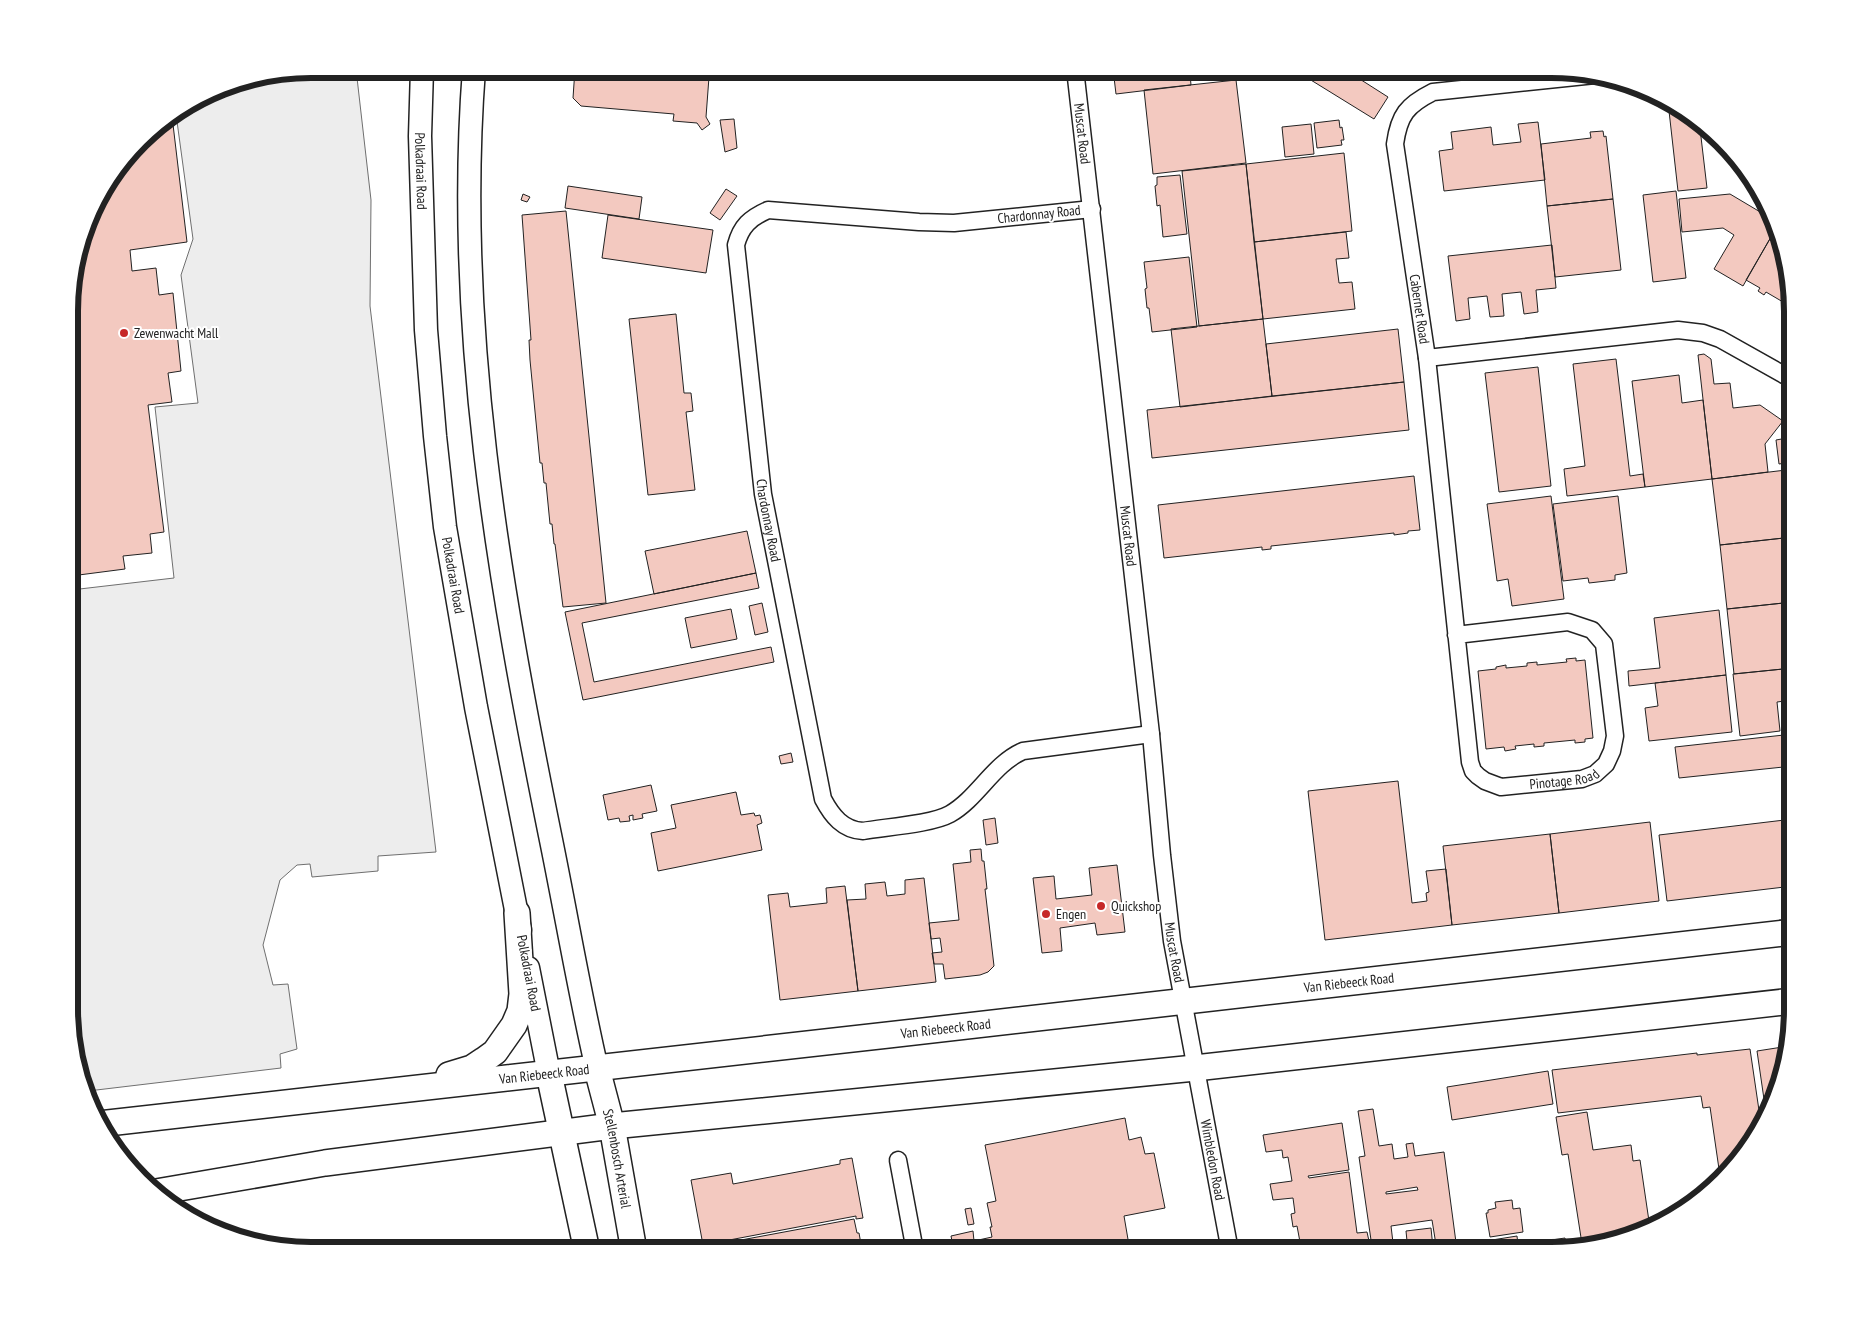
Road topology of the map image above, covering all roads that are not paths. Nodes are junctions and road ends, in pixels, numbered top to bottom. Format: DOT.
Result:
graph roads {
  1 [pos="422,78"];
  2 [pos="473,78"];
  3 [pos="476,78"];
  4 [pos="1076,78"];
  5 [pos="1567,78"];
  6 [pos="472,97"];
  7 [pos="1092,209"];
  8 [pos="1427,358"];
  9 [pos="1784,375"];
  10 [pos="1456,635"];
  11 [pos="1151,734"];
  12 [pos="517,914"];
  13 [pos="1784,933"];
  14 [pos="1182,1002"];
  15 [pos="1784,1002"];
  16 [pos="1195,1068"];
  17 [pos="597,1069"];
  18 [pos="549,1074"];
  19 [pos="402,1091"];
  20 [pos="107,1123"];
  21 [pos="612,1126"];
  22 [pos="562,1133"];
  23 [pos="898,1160"];
  24 [pos="164,1191"];
  25 [pos="585,1242"];
  26 [pos="632,1242"];
  27 [pos="913,1242"];
  28 [pos="1228,1242"];
  1 -- 12 [label="main road, Polkadraai Road"];
  2 -- 6 [label="main road"];
  3 -- 6 [label="main road"];
  4 -- 7 [label="street, Muscat Road"];
  5 -- 8 [label="street, Cabernet Road"];
  6 -- 17 [label="main road"];
  7 -- 11 [label="street, Muscat Road"];
  7 -- 11 [label="street, Chardonnay Road"];
  8 -- 9 [label="street, Cabernet Road"];
  8 -- 10 [label="street, Pinotage Road"];
  10 -- 10 [label="street, Pinotage Road"];
  11 -- 14 [label="street, Muscat Road"];
  12 -- 18 [label="main road, Polkadraai Road"];
  12 -- 19 [label="main road"];
  13 -- 14 [label="main road, Van Riebeeck Road"];
  14 -- 16 [label="street, Muscat Road"];
  14 -- 17 [label="main road, Van Riebeeck Road"];
  15 -- 16 [label="main road"];
  16 -- 21 [label="main road"];
  16 -- 28 [label="street, Wimbledon Road"];
  17 -- 18 [label="main road, Van Riebeeck Road"];
  17 -- 21 [label="main road, Stellenbosch Arterial"];
  18 -- 19 [label="main road, Van Riebeeck Road"];
  18 -- 22 [label="main road"];
  19 -- 20 [label="main road, Van Riebeeck Road"];
  21 -- 22 [label="main road"];
  21 -- 26 [label="main road, Stellenbosch Arterial"];
  22 -- 24 [label="main road"];
  22 -- 25 [label="main road"];
  23 -- 27 [label="street"];
}
